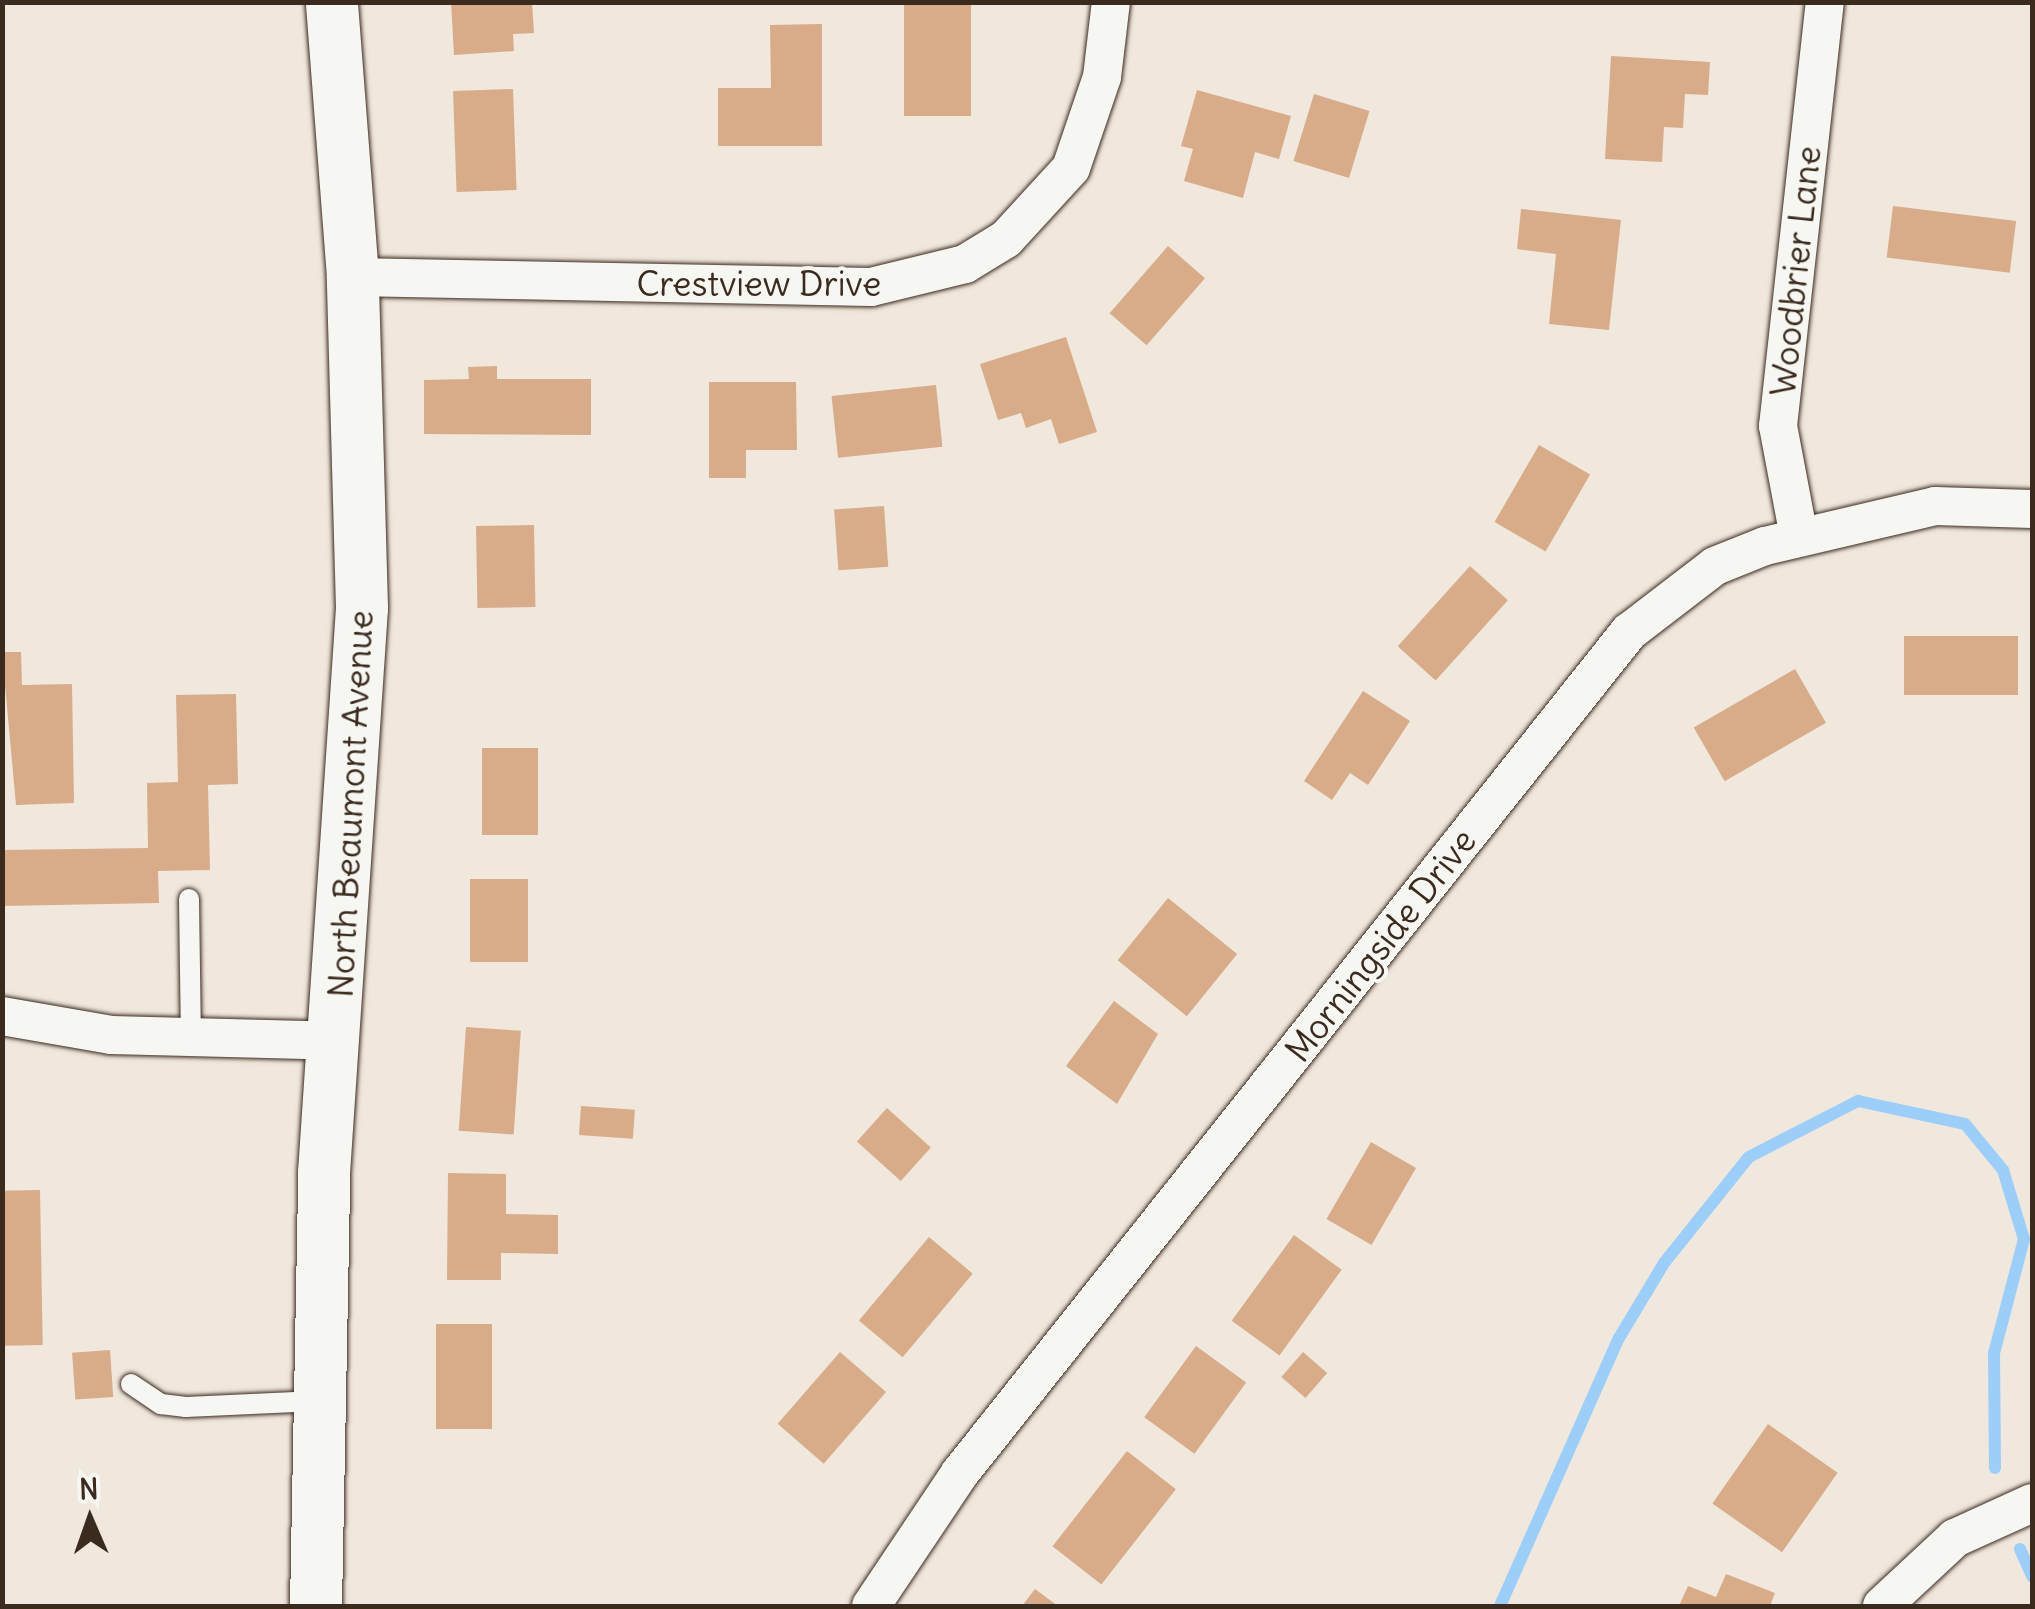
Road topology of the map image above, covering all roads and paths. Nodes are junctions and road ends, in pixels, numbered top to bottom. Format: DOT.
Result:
graph roads {
  1 [pos="332,2"];
  2 [pos="1110,2"];
  3 [pos="1825,2"];
  4 [pos="353,277"];
  5 [pos="2032,509"];
  6 [pos="1799,537"];
  7 [pos="188,899"];
  8 [pos="2,1016"];
  9 [pos="191,1037"];
  10 [pos="335,1040"];
  11 [pos="130,1384"];
  12 [pos="317,1401"];
  13 [pos="2032,1503"];
  14 [pos="316,1606"];
  15 [pos="871,1606"];
  16 [pos="1884,1606"];
  1 -- 4 [label="street, North Beaumont Avenue"];
  2 -- 4 [label="street, Crestview Drive"];
  3 -- 6 [label="street, Woodbrier Lane"];
  4 -- 10 [label="street, North Beaumont Avenue"];
  5 -- 6 [label="street, Morningside Drive"];
  6 -- 15 [label="street, Morningside Drive"];
  7 -- 9 [label="lane"];
  8 -- 9 [label="street"];
  9 -- 10 [label="street"];
  10 -- 12 [label="street, North Beaumont Avenue"];
  11 -- 12 [label="lane"];
  12 -- 14 [label="street, North Beaumont Avenue"];
  13 -- 16 [label="street"];
}
